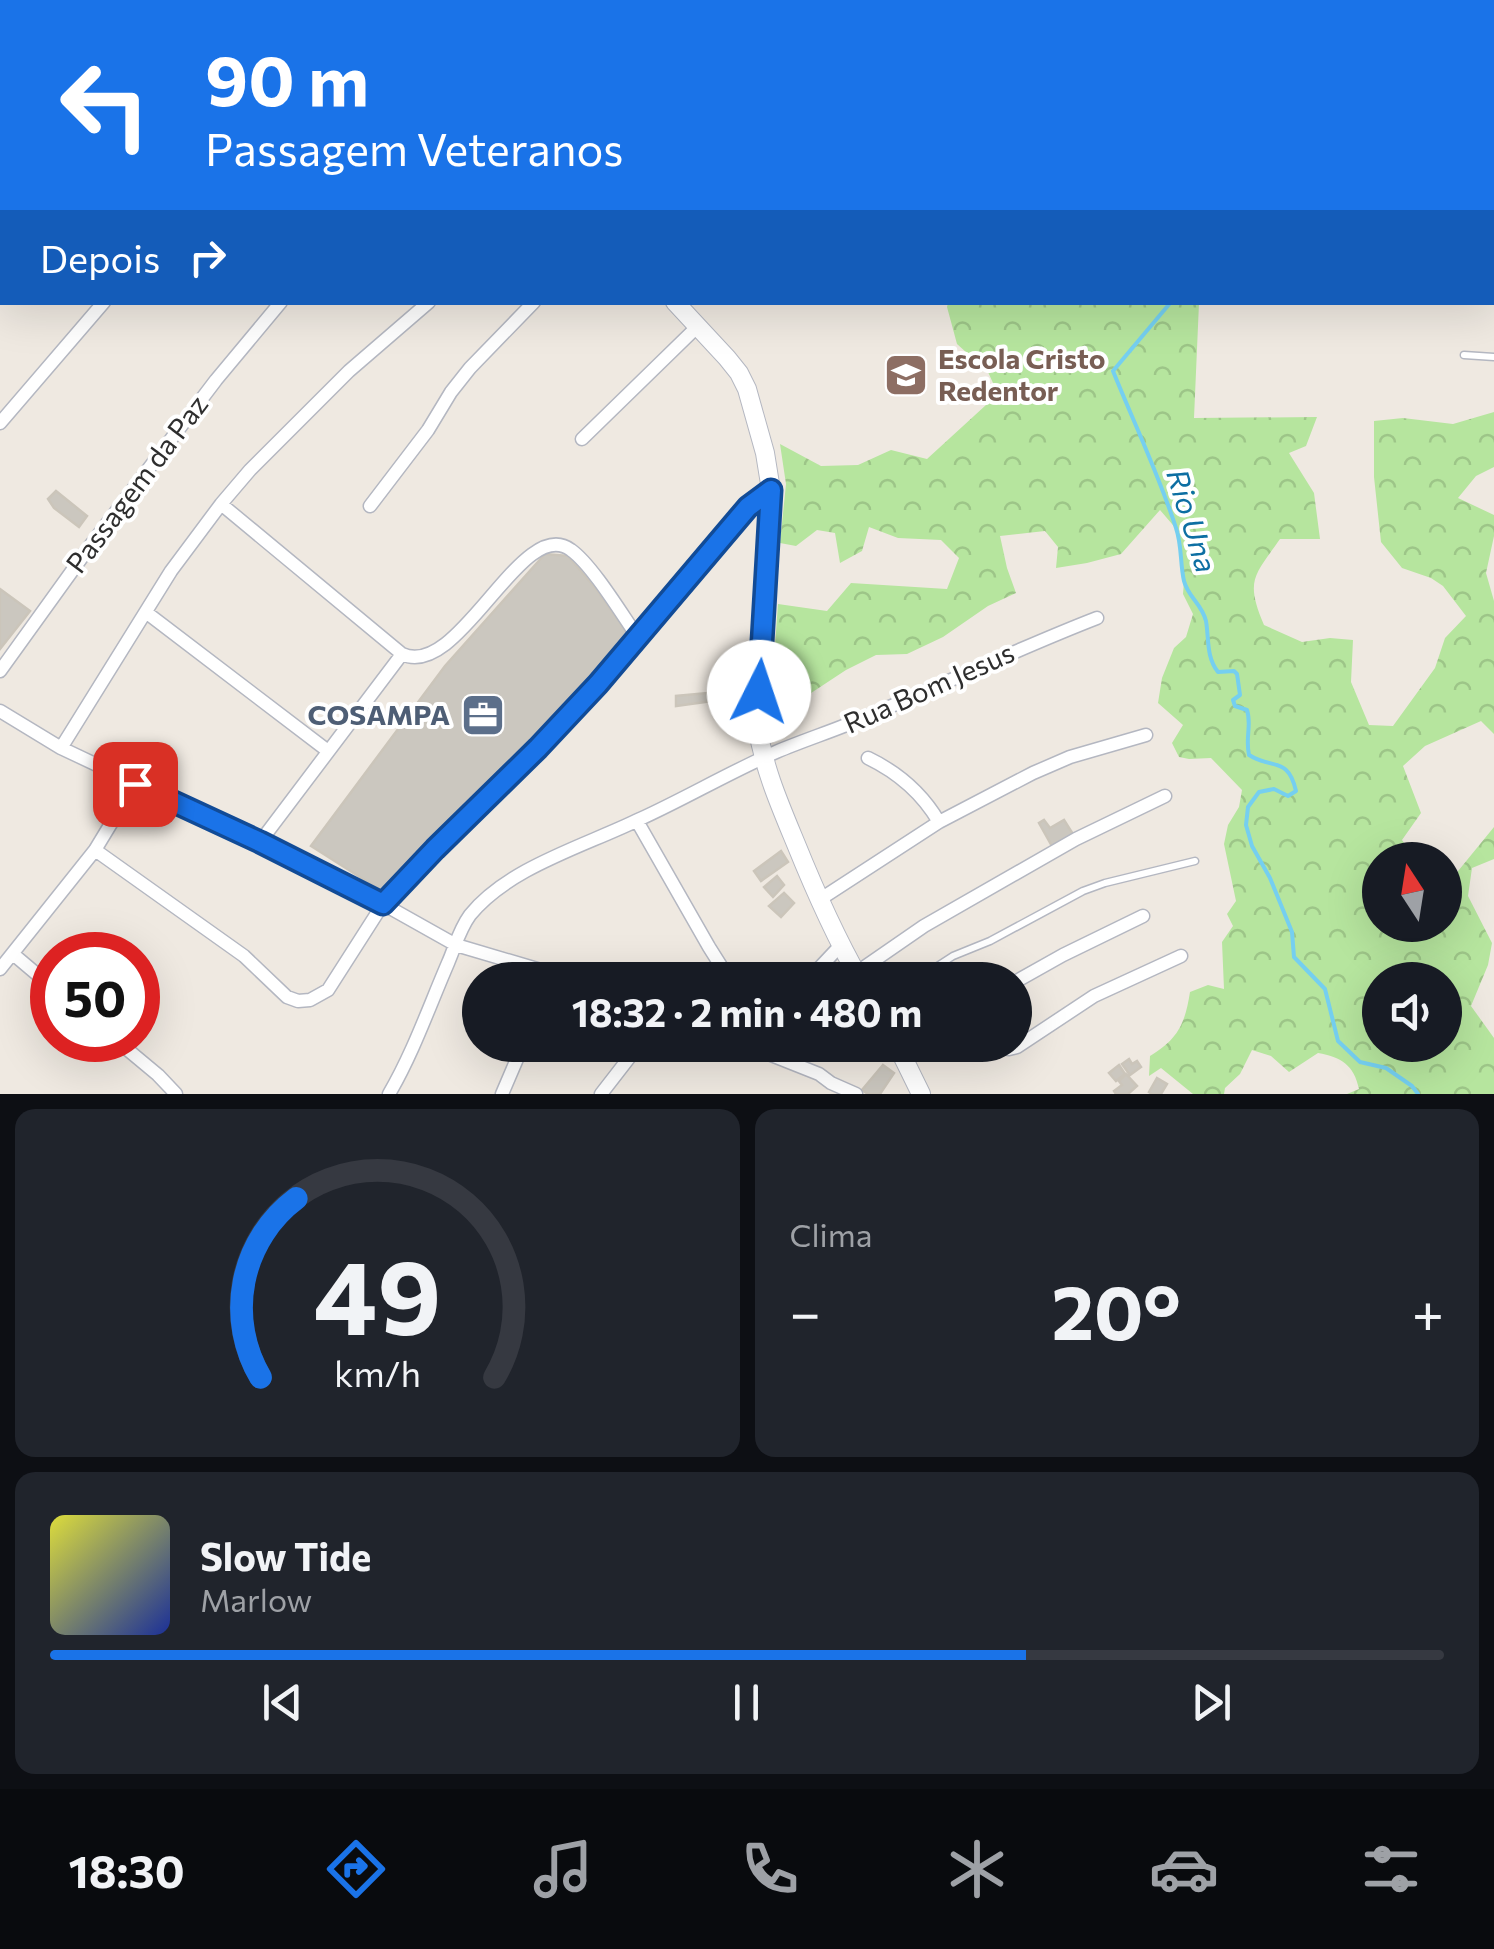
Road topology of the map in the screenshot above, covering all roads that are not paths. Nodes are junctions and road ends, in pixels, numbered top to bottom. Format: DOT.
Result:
graph roads {
  1 [pos="101,305"];
  2 [pos="278,305"];
  3 [pos="426,305"];
  4 [pos="531,305"];
  5 [pos="677,305"];
  6 [pos="698,326"];
  7 [pos="1464,355"];
  8 [pos="1494,358"];
  9 [pos="0,422"];
  10 [pos="582,439"];
  11 [pos="771,490"];
  12 [pos="222,504"];
  13 [pos="370,506"];
  14 [pos="147,613"];
  15 [pos="1098,618"];
  16 [pos="637,636"];
  17 [pos="402,654"];
  18 [pos="0,671"];
  19 [pos="0,711"];
  20 [pos="1146,734"];
  21 [pos="61,748"];
  22 [pos="328,751"];
  23 [pos="868,758"];
  24 [pos="762,759"];
  25 [pos="135,784"];
  26 [pos="1165,796"];
  27 [pos="637,821"];
  28 [pos="939,822"];
  29 [pos="260,842"];
  30 [pos="95,850"];
  31 [pos="1195,862"];
  32 [pos="819,900"];
  33 [pos="383,904"];
  34 [pos="1143,916"];
  35 [pos="456,944"];
  36 [pos="840,946"];
  37 [pos="13,954"];
  38 [pos="1181,956"];
  39 [pos="507,962"];
  40 [pos="719,962"];
  41 [pos="825,962"];
  42 [pos="849,962"];
  43 [pos="877,962"];
  44 [pos="944,962"];
  45 [pos="30,968"];
  46 [pos="0,969"];
  47 [pos="1032,973"];
  48 [pos="1032,1036"];
  49 [pos="143,1062"];
  50 [pos="516,1062"];
  51 [pos="626,1062"];
  52 [pos="789,1062"];
  53 [pos="905,1062"];
  54 [pos="176,1094"];
  55 [pos="388,1094"];
  56 [pos="502,1094"];
  57 [pos="601,1094"];
  58 [pos="856,1094"];
  59 [pos="921,1094"];
  1 -- 9 [label="street"];
  2 -- 18 [label="street, Passagem da Paz"];
  3 -- 12 [label="street"];
  4 -- 13 [label="street"];
  5 -- 6 [label="main road"];
  6 -- 10 [label="street"];
  6 -- 11 [label="main road"];
  7 -- 8 [label="lane"];
  11 -- 16 [label="street"];
  11 -- 24 [label="main road"];
  12 -- 14 [label="street"];
  12 -- 17 [label="street"];
  14 -- 21 [label="street"];
  14 -- 22 [label="street"];
  15 -- 24 [label="street, Rua Bom Jesus"];
  16 -- 17 [label="street"];
  16 -- 33 [label="street"];
  17 -- 22 [label="street"];
  19 -- 21 [label="street"];
  20 -- 28 [label="street"];
  21 -- 25 [label="street"];
  22 -- 29 [label="street"];
  23 -- 28 [label="street"];
  24 -- 27 [label="street, Rua Bom Jesus"];
  24 -- 32 [label="main road"];
  25 -- 29 [label="street"];
  25 -- 30 [label="street"];
  26 -- 43 [label="street"];
  27 -- 35 [label="street, Rua Bom Jesus"];
  27 -- 40 [label="street"];
  28 -- 32 [label="street"];
  29 -- 33 [label="street"];
  30 -- 33 [label="street"];
  30 -- 37 [label="street"];
  31 -- 44 [label="lane"];
  32 -- 36 [label="main road"];
  33 -- 35 [label="street"];
  34 -- 47 [label="street"];
  35 -- 39 [label="street"];
  35 -- 55 [label="street, Rua Bom Jesus"];
  36 -- 41 [label="street"];
  36 -- 42 [label="main road"];
  37 -- 45 [label="street"];
  37 -- 46 [label="street"];
  38 -- 48 [label="street"];
  49 -- 54 [label="street"];
  50 -- 56 [label="street"];
  51 -- 57 [label="street"];
  52 -- 58 [label="street"];
  53 -- 59 [label="main road"];
}
